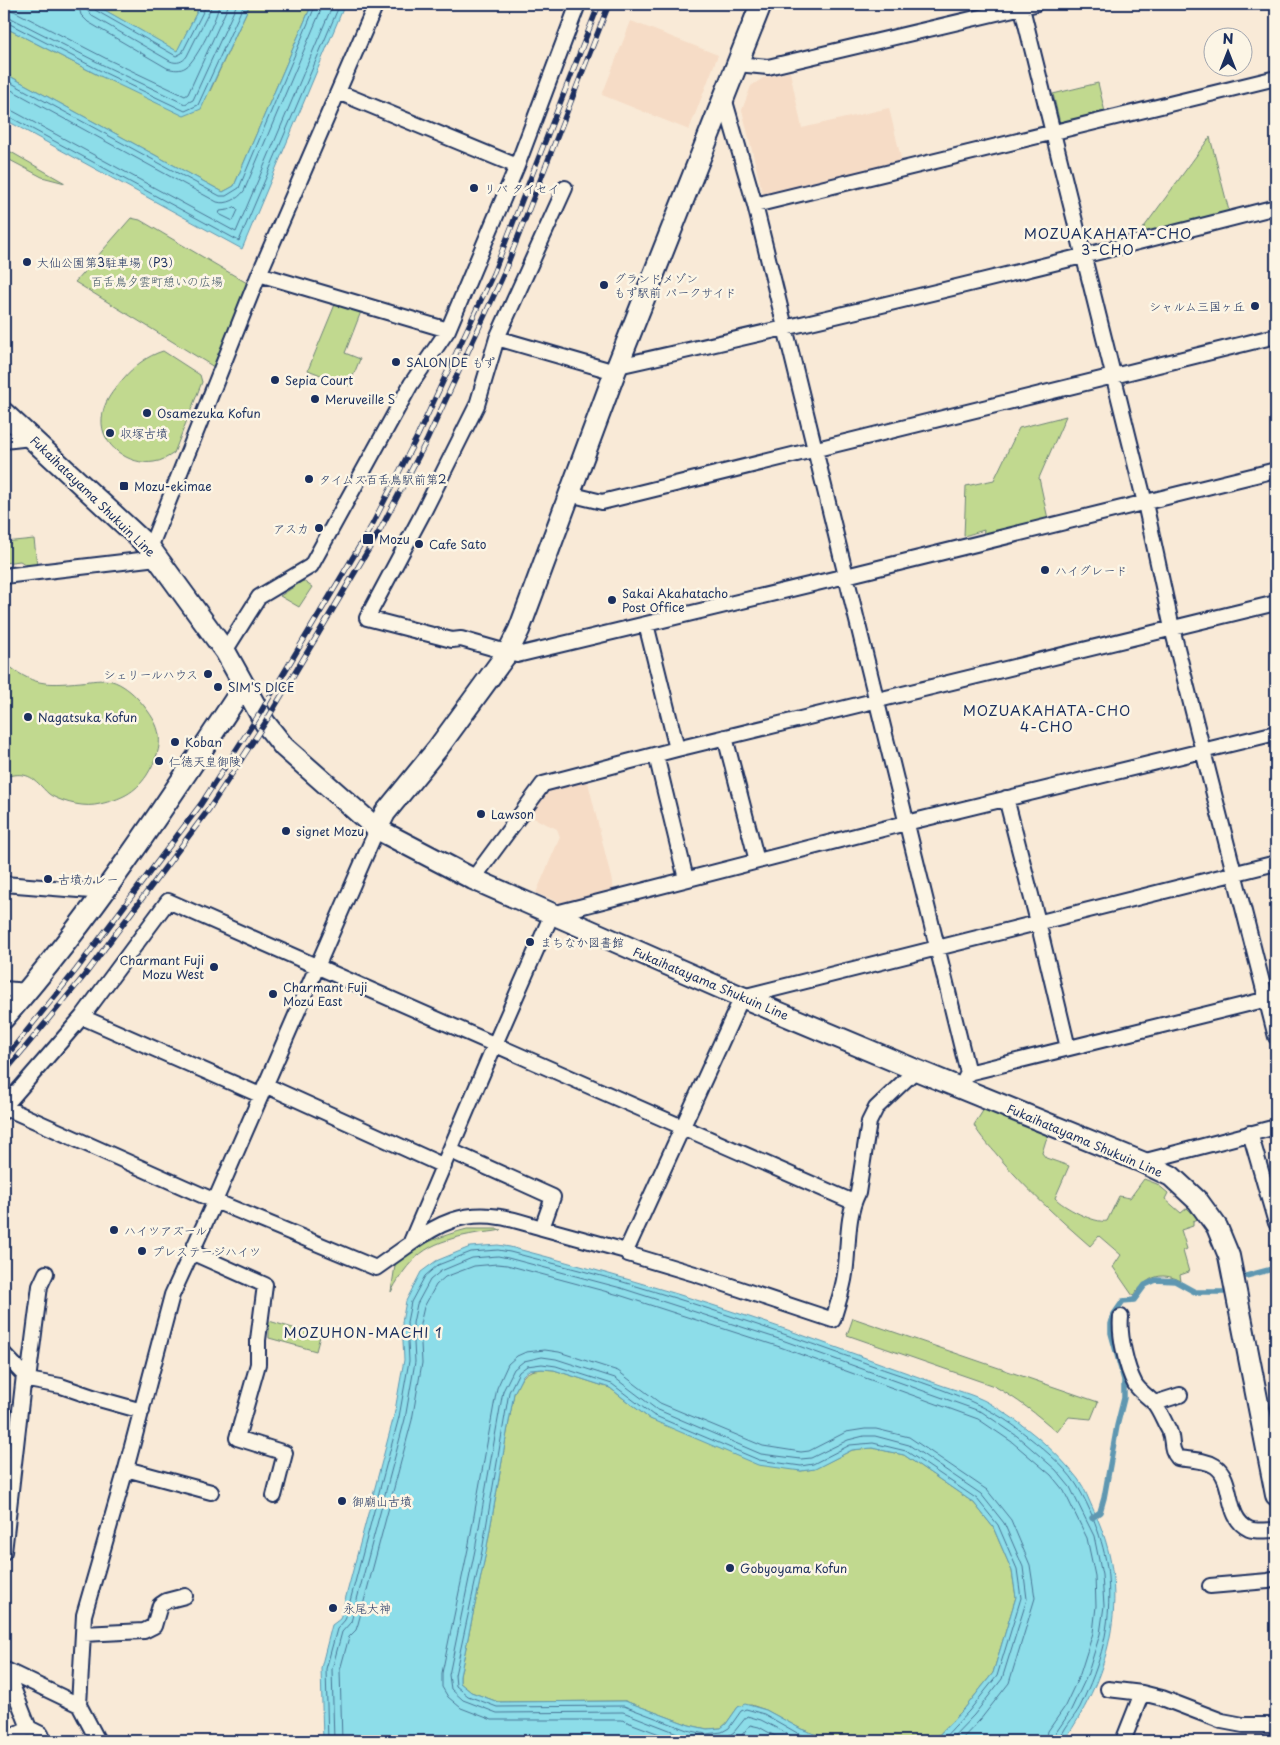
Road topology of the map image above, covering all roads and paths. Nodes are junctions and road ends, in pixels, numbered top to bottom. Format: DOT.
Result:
graph roads {
  1 [pos="376,4"];
  2 [pos="578,4"];
  3 [pos="761,4"];
  4 [pos="1026,5"];
  5 [pos="738,64"];
  6 [pos="1276,78"];
  7 [pos="338,92"];
  8 [pos="724,98"];
  9 [pos="1053,133"];
  10 [pos="517,166"];
  11 [pos="564,188"];
  12 [pos="755,205"];
  13 [pos="1276,207"];
  14 [pos="1083,257"];
  15 [pos="259,274"];
  16 [pos="785,329"];
  17 [pos="448,330"];
  18 [pos="1276,336"];
  19 [pos="497,338"];
  20 [pos="616,369"];
  21 [pos="1113,378"];
  22 [pos="4,413"];
  23 [pos="32,438"];
  24 [pos="4,441"];
  25 [pos="814,450"];
  26 [pos="1276,470"];
  27 [pos="569,494"];
  28 [pos="1144,502"];
  29 [pos="154,553"];
  30 [pos="4,576"];
  31 [pos="846,576"];
  32 [pos="1276,603"];
  33 [pos="646,624"];
  34 [pos="1172,628"];
  35 [pos="225,651"];
  36 [pos="508,652"];
  37 [pos="244,686"];
  38 [pos="877,700"];
  39 [pos="1276,733"];
  40 [pos="725,737"];
  41 [pos="676,749"];
  42 [pos="1203,751"];
  43 [pos="656,755"];
  44 [pos="1006,798"];
  45 [pos="906,823"];
  46 [pos="377,829"];
  47 [pos="756,861"];
  48 [pos="1276,863"];
  49 [pos="1234,874"];
  50 [pos="473,879"];
  51 [pos="686,879"];
  52 [pos="4,884"];
  53 [pos="104,892"];
  54 [pos="552,914"];
  55 [pos="1038,922"];
  56 [pos="937,948"];
  57 [pos="317,966"];
  58 [pos="4,989"];
  59 [pos="27,991"];
  60 [pos="742,997"];
  61 [pos="1272,998"];
  62 [pos="82,1017"];
  63 [pos="4,1018"];
  64 [pos="1276,1037"];
  65 [pos="495,1044"];
  66 [pos="1068,1048"];
  67 [pos="916,1070"];
  68 [pos="964,1080"];
  69 [pos="263,1090"];
  70 [pos="4,1107"];
  71 [pos="1276,1127"];
  72 [pos="682,1128"];
  73 [pos="1250,1133"];
  74 [pos="450,1151"];
  75 [pos="1142,1162"];
  76 [pos="444,1166"];
  77 [pos="215,1201"];
  78 [pos="853,1202"];
  79 [pos="1276,1223"];
  80 [pos="542,1228"];
  81 [pos="410,1244"];
  82 [pos="626,1251"];
  83 [pos="191,1252"];
  84 [pos="46,1273"];
  85 [pos="1121,1316"];
  86 [pos="4,1354"];
  87 [pos="26,1377"];
  88 [pos="1180,1395"];
  89 [pos="1154,1404"];
  90 [pos="142,1411"];
  91 [pos="126,1469"];
  92 [pos="211,1492"];
  93 [pos="1276,1495"];
  94 [pos="274,1496"];
  95 [pos="1276,1530"];
  96 [pos="4,1551"];
  97 [pos="1276,1579"];
  98 [pos="1210,1586"];
  99 [pos="185,1596"];
  100 [pos="83,1634"];
  101 [pos="5,1670"];
  102 [pos="1108,1689"];
  103 [pos="1142,1693"];
  104 [pos="79,1705"];
  105 [pos="1276,1725"];
  106 [pos="29,1728"];
  107 [pos="96,1737"];
  108 [pos="4,1739"];
  109 [pos="44,1741"];
  110 [pos="107,1741"];
  111 [pos="1124,1741"];
  1 -- 7 [label="street"];
  2 -- 10 [label="street"];
  3 -- 5 [label="main road"];
  4 -- 5 [label="street"];
  4 -- 9 [label="street"];
  5 -- 8 [label="main road"];
  6 -- 9 [label="street"];
  7 -- 10 [label="street"];
  7 -- 15 [label="street"];
  8 -- 12 [label="street"];
  8 -- 20 [label="main road"];
  9 -- 12 [label="street"];
  9 -- 14 [label="street"];
  10 -- 17 [label="street"];
  11 -- 19 [label="street"];
  12 -- 16 [label="street"];
  13 -- 14 [label="street"];
  14 -- 16 [label="street"];
  14 -- 21 [label="street"];
  15 -- 17 [label="street"];
  15 -- 29 [label="street"];
  16 -- 20 [label="street"];
  16 -- 25 [label="street"];
  17 -- 35 [label="street"];
  18 -- 21 [label="street"];
  19 -- 20 [label="street"];
  19 -- 36 [label="street"];
  20 -- 27 [label="main road"];
  21 -- 25 [label="street"];
  21 -- 28 [label="street"];
  22 -- 23 [label="main road, Fukaihatayama Shukuin Line"];
  23 -- 24 [label="street"];
  23 -- 29 [label="main road, Fukaihatayama Shukuin Line"];
  25 -- 27 [label="street"];
  25 -- 31 [label="street"];
  26 -- 28 [label="street"];
  27 -- 36 [label="main road"];
  28 -- 31 [label="street"];
  28 -- 34 [label="street"];
  29 -- 30 [label="street"];
  29 -- 35 [label="main road, Fukaihatayama Shukuin Line"];
  31 -- 33 [label="street"];
  31 -- 38 [label="street"];
  32 -- 34 [label="street"];
  33 -- 36 [label="street"];
  33 -- 41 [label="street"];
  34 -- 38 [label="street"];
  34 -- 42 [label="street"];
  35 -- 37 [label="main road, Fukaihatayama Shukuin Line"];
  36 -- 46 [label="main road"];
  37 -- 46 [label="main road, Fukaihatayama Shukuin Line"];
  37 -- 53 [label="main road"];
  38 -- 40 [label="street"];
  38 -- 45 [label="street"];
  39 -- 42 [label="street"];
  40 -- 41 [label="street"];
  40 -- 47 [label="street"];
  41 -- 43 [label="street"];
  42 -- 44 [label="street"];
  42 -- 49 [label="street"];
  43 -- 50 [label="street"];
  43 -- 51 [label="street"];
  44 -- 45 [label="street"];
  44 -- 55 [label="street"];
  45 -- 47 [label="street"];
  45 -- 56 [label="street"];
  46 -- 50 [label="main road, Fukaihatayama Shukuin Line"];
  46 -- 57 [label="street"];
  47 -- 51 [label="street"];
  48 -- 49 [label="street"];
  49 -- 55 [label="street"];
  49 -- 61 [label="street"];
  50 -- 54 [label="main road, Fukaihatayama Shukuin Line"];
  51 -- 54 [label="street"];
  52 -- 53 [label="street"];
  53 -- 59 [label="main road"];
  54 -- 60 [label="main road, Fukaihatayama Shukuin Line"];
  54 -- 65 [label="street"];
  55 -- 56 [label="street"];
  55 -- 66 [label="street"];
  56 -- 60 [label="street"];
  56 -- 68 [label="street"];
  57 -- 62 [label="street"];
  57 -- 65 [label="street"];
  57 -- 69 [label="street"];
  58 -- 59 [label="street"];
  59 -- 63 [label="main road"];
  60 -- 67 [label="main road, Fukaihatayama Shukuin Line"];
  60 -- 72 [label="street"];
  61 -- 64 [label="street"];
  61 -- 66 [label="street"];
  62 -- 69 [label="street"];
  62 -- 70 [label="street"];
  65 -- 72 [label="street"];
  65 -- 74 [label="street"];
  66 -- 68 [label="street"];
  67 -- 68 [label="main road, Fukaihatayama Shukuin Line"];
  67 -- 78 [label="street"];
  68 -- 75 [label="main road, Fukaihatayama Shukuin Line"];
  69 -- 76 [label="street"];
  69 -- 77 [label="street"];
  70 -- 77 [label="street"];
  71 -- 73 [label="street"];
  72 -- 78 [label="street"];
  72 -- 82 [label="street"];
  73 -- 75 [label="street"];
  73 -- 79 [label="street"];
  74 -- 76 [label="street"];
  74 -- 80 [label="street"];
  75 -- 93 [label="main road, Fukaihatayama Shukuin Line"];
  76 -- 81 [label="street"];
  77 -- 81 [label="street"];
  77 -- 83 [label="street"];
  78 -- 82 [label="street"];
  80 -- 81 [label="street"];
  80 -- 82 [label="street"];
  83 -- 90 [label="street"];
  83 -- 94 [label="street"];
  84 -- 87 [label="street"];
  85 -- 89 [label="street"];
  86 -- 87 [label="street"];
  87 -- 90 [label="street"];
  87 -- 96 [label="street"];
  88 -- 89 [label="street"];
  89 -- 95 [label="street"];
  90 -- 91 [label="street"];
  91 -- 92 [label="street"];
  91 -- 100 [label="street"];
  97 -- 98 [label="street"];
  99 -- 100 [label="street"];
  100 -- 104 [label="street"];
  101 -- 104 [label="street"];
  101 -- 106 [label="street"];
  102 -- 103 [label="street"];
  103 -- 105 [label="street"];
  103 -- 111 [label="street"];
  104 -- 107 [label="street"];
  106 -- 108 [label="street"];
  106 -- 109 [label="street"];
  107 -- 110 [label="street"];
}
